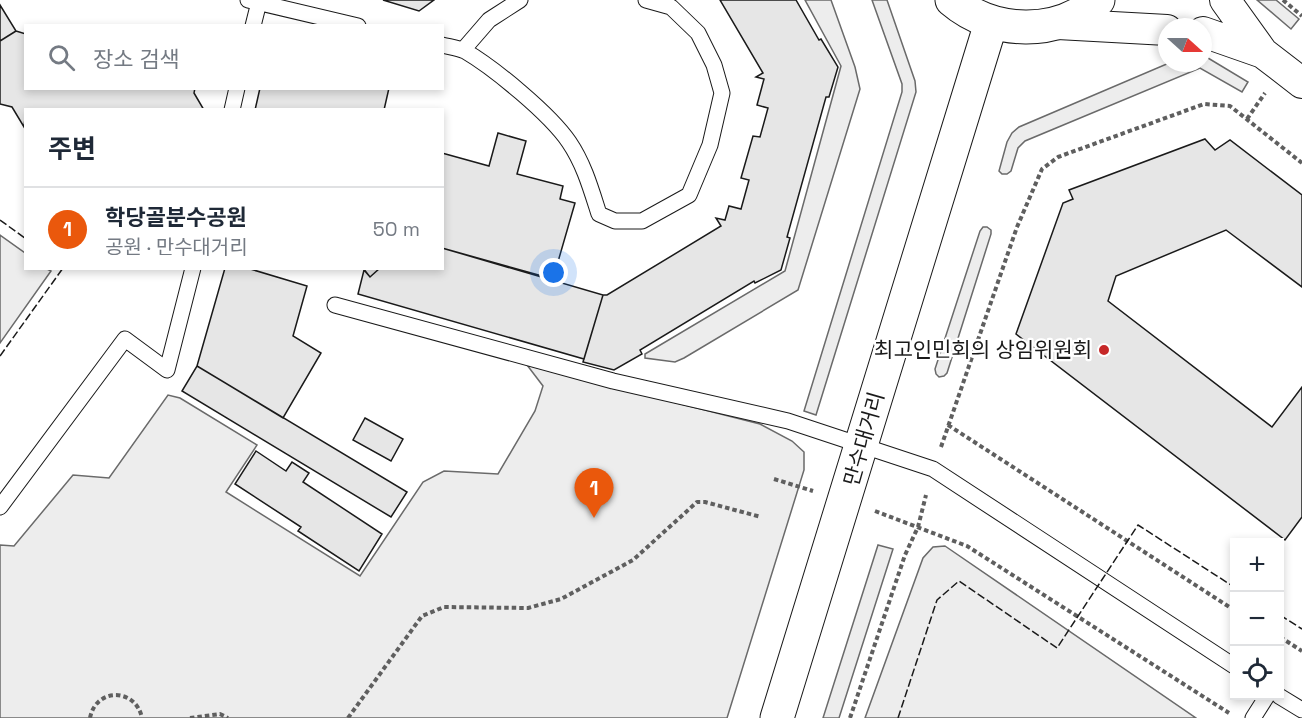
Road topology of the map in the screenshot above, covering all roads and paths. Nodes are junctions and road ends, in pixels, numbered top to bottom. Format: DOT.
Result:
graph roads {
  1 [pos="520,0"];
  2 [pos="646,0"];
  3 [pos="952,0"];
  4 [pos="1098,0"];
  5 [pos="1225,0"];
  6 [pos="1283,0"];
  7 [pos="253,1"];
  8 [pos="1302,16"];
  9 [pos="991,22"];
  10 [pos="253,24"];
  11 [pos="349,24"];
  12 [pos="1058,24"];
  13 [pos="1158,30"];
  14 [pos="1212,35"];
  15 [pos="444,45"];
  16 [pos="463,50"];
  17 [pos="1263,53"];
  18 [pos="1302,83"];
  19 [pos="237,90"];
  20 [pos="232,108"];
  21 [pos="1302,163"];
  22 [pos="192,270"];
  23 [pos="335,305"];
  24 [pos="948,425"];
  25 [pos="862,445"];
  26 [pos="933,470"];
  27 [pos="774,479"];
  28 [pos="3,497"];
  29 [pos="846,500"];
  30 [pos="761,516"];
  31 [pos="918,527"];
  32 [pos="1230,606"];
  33 [pos="1284,640"];
  34 [pos="1302,651"];
  35 [pos="1230,663"];
  36 [pos="1284,699"];
  37 [pos="1265,700"];
  38 [pos="1302,710"];
  39 [pos="90,718"];
  40 [pos="142,718"];
  41 [pos="190,718"];
  42 [pos="228,718"];
  43 [pos="348,718"];
  44 [pos="777,718"];
  45 [pos="850,718"];
  46 [pos="1238,718"];
  47 [pos="1253,718"];
  1 -- 16 [label="lane"];
  2 -- 16 [label="lane"];
  3 -- 9 [label="main road"];
  4 -- 12 [label="main road"];
  5 -- 17 [label="street"];
  6 -- 8 [label="path"];
  7 -- 10 [label="lane"];
  7 -- 11 [label="lane"];
  9 -- 12 [label="main road"];
  9 -- 25 [label="main road, 만수대거리"];
  12 -- 13 [label="street"];
  14 -- 17 [label="street"];
  15 -- 16 [label="lane"];
  17 -- 18 [label="street"];
  19 -- 20 [label="lane"];
  21 -- 24 [label="path"];
  22 -- 28 [label="lane"];
  23 -- 25 [label="lane"];
  24 -- 26 [label="path"];
  24 -- 32 [label="path"];
  25 -- 26 [label="lane"];
  25 -- 29 [label="main road, 만수대거리"];
  26 -- 31 [label="path"];
  26 -- 35 [label="lane"];
  27 -- 29 [label="path"];
  29 -- 31 [label="path"];
  29 -- 44 [label="main road, 만수대거리"];
  30 -- 43 [label="path"];
  31 -- 45 [label="path"];
  31 -- 46 [label="path"];
  33 -- 34 [label="path"];
  36 -- 38 [label="lane"];
  37 -- 47 [label="lane"];
  39 -- 40 [label="path"];
  41 -- 42 [label="path"];
}
